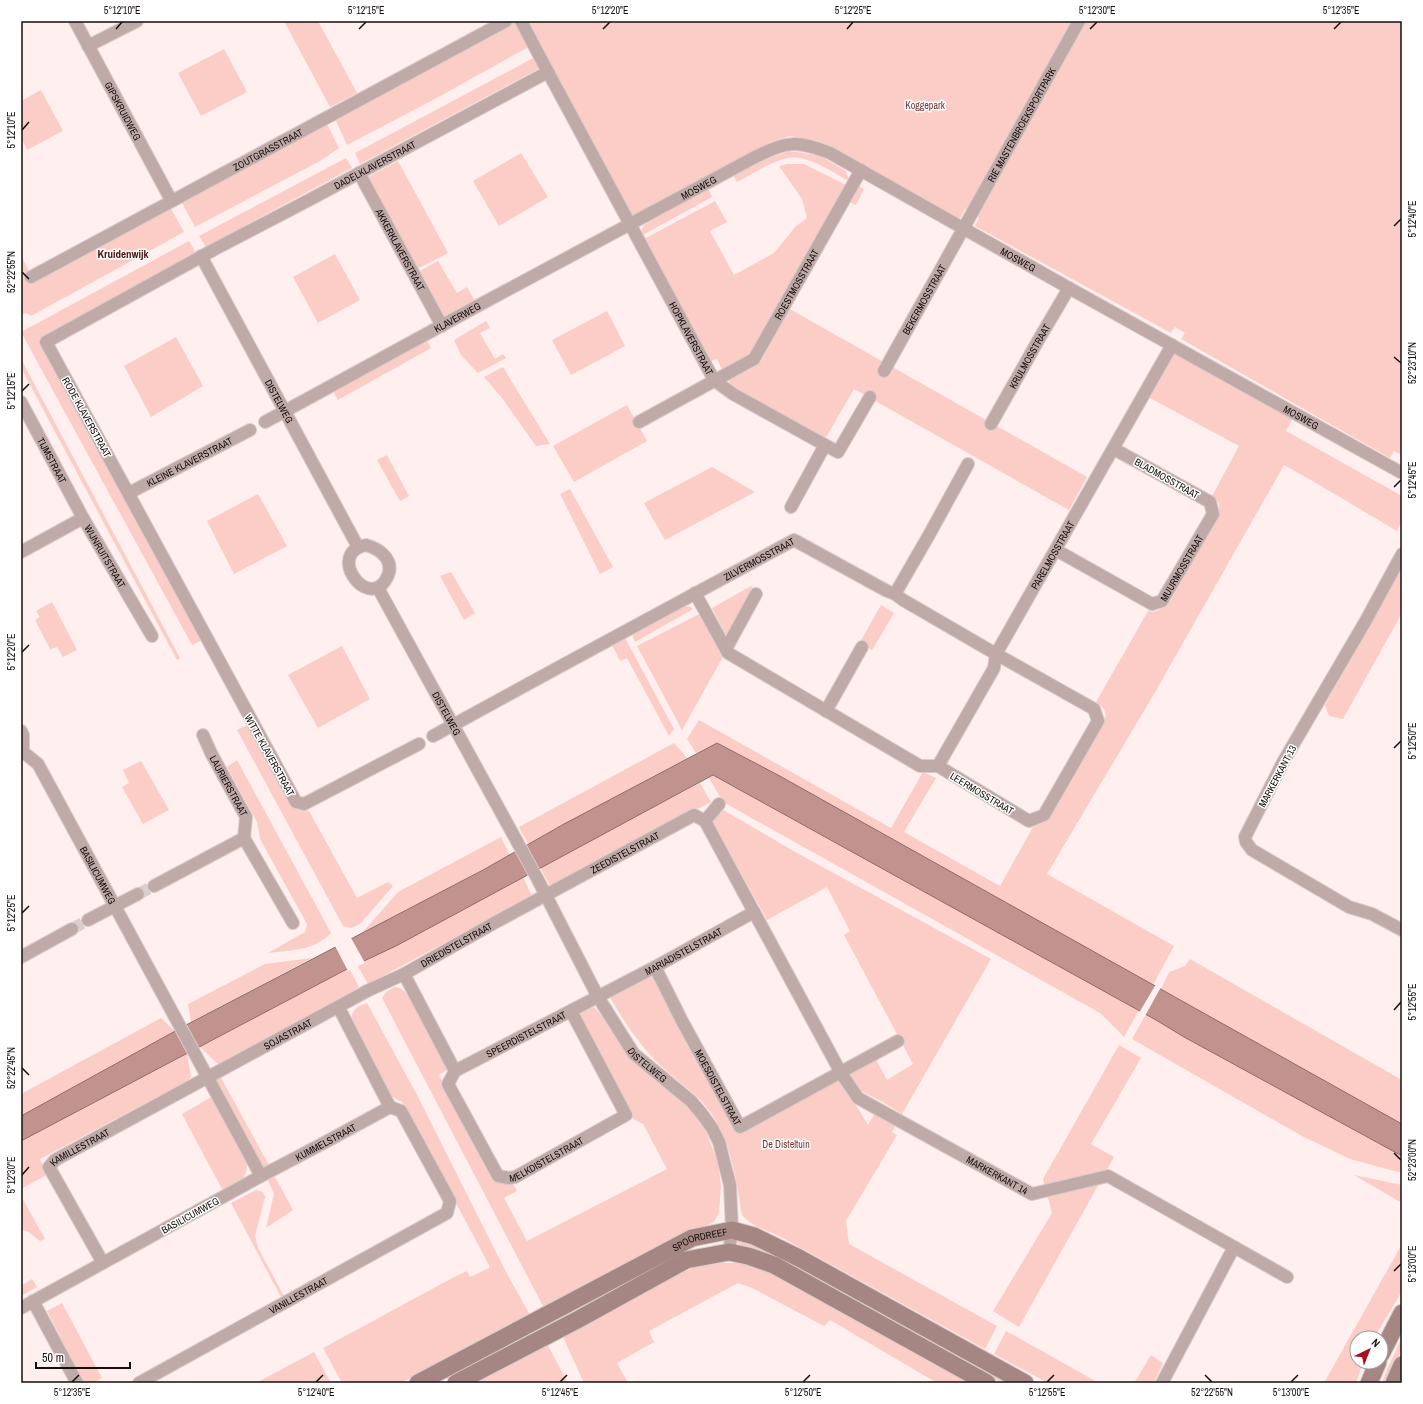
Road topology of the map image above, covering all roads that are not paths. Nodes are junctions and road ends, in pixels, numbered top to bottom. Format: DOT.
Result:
graph roads {
  1 [pos="75,21"];
  2 [pos="137,21"];
  3 [pos="506,21"];
  4 [pos="521,21"];
  5 [pos="1079,21"];
  6 [pos="88,46"];
  7 [pos="548,72"];
  8 [pos="861,170"];
  9 [pos="359,173"];
  10 [pos="171,200"];
  11 [pos="629,225"];
  12 [pos="963,228"];
  13 [pos="201,256"];
  14 [pos="31,277"];
  15 [pos="1069,288"];
  16 [pos="442,326"];
  17 [pos="1172,345"];
  18 [pos="884,371"];
  19 [pos="714,380"];
  20 [pos="870,397"];
  21 [pos="21,402"];
  22 [pos="286,412"];
  23 [pos="265,422"];
  24 [pos="639,422"];
  25 [pos="991,424"];
  26 [pos="250,430"];
  27 [pos="826,445"];
  28 [pos="1114,449"];
  29 [pos="968,464"];
  30 [pos="1402,473"];
  31 [pos="129,493"];
  32 [pos="791,507"];
  33 [pos="1213,514"];
  34 [pos="83,518"];
  35 [pos="358,547"];
  36 [pos="1056,550"];
  37 [pos="21,552"];
  38 [pos="1402,554"];
  39 [pos="378,588"];
  40 [pos="695,593"];
  41 [pos="756,594"];
  42 [pos="895,594"];
  43 [pos="152,636"];
  44 [pos="862,647"];
  45 [pos="213,649"];
  46 [pos="726,649"];
  47 [pos="996,654"];
  48 [pos="826,711"];
  49 [pos="1098,721"];
  50 [pos="453,726"];
  51 [pos="21,731"];
  52 [pos="203,735"];
  53 [pos="433,736"];
  54 [pos="419,744"];
  55 [pos="22,753"];
  56 [pos="938,766"];
  57 [pos="719,804"];
  58 [pos="705,821"];
  59 [pos="244,838"];
  60 [pos="154,886"];
  61 [pos="138,894"];
  62 [pos="545,896"];
  63 [pos="116,906"];
  64 [pos="754,912"];
  65 [pos="88,920"];
  66 [pos="293,923"];
  67 [pos="72,929"];
  68 [pos="1402,930"];
  69 [pos="21,957"];
  70 [pos="655,967"];
  71 [pos="404,974"];
  72 [pos="367,991"];
  73 [pos="598,997"];
  74 [pos="339,1008"];
  75 [pos="571,1011"];
  76 [pos="898,1041"];
  77 [pos="455,1071"];
  78 [pos="840,1073"];
  79 [pos="208,1078"];
  80 [pos="390,1107"];
  81 [pos="261,1176"];
  82 [pos="732,1230"];
  83 [pos="1234,1247"];
  84 [pos="729,1252"];
  85 [pos="103,1263"];
  86 [pos="1287,1277"];
  87 [pos="33,1301"];
  88 [pos="21,1308"];
  89 [pos="1402,1313"];
  90 [pos="1389,1338"];
  91 [pos="1402,1365"];
  92 [pos="1375,1370"];
  93 [pos="77,1383"];
  94 [pos="139,1383"];
  95 [pos="418,1383"];
  96 [pos="456,1383"];
  97 [pos="986,1383"];
  98 [pos="1025,1383"];
  99 [pos="1162,1383"];
  100 [pos="1369,1383"];
  101 [pos="1394,1383"];
  1 -- 6 [label="street, GIPSKRUIDWEG"];
  2 -- 6 [label="street"];
  3 -- 10 [label="street, ZOUTGRASSTRAAT"];
  4 -- 7 [label="street"];
  5 -- 12 [label="street, RIE MASTENBROEKSPORTPARK"];
  6 -- 10 [label="street, GIPSKRUIDWEG"];
  7 -- 9 [label="street, DADELKLAVERSTRAAT"];
  7 -- 11 [label="street"];
  8 -- 11 [label="street, MOSWEG"];
  8 -- 12 [label="street, MOSWEG"];
  8 -- 19 [label="street, ROESTMOSSTRAAT"];
  9 -- 13 [label="street, DADELKLAVERSTRAAT"];
  9 -- 16 [label="street, AKKERKLAVERSTRAAT"];
  10 -- 14 [label="street, ZOUTGRASSTRAAT"];
  11 -- 16 [label="street, KLAVERWEG"];
  11 -- 19 [label="street, HOPKLAVERSTRAAT"];
  12 -- 15 [label="street, MOSWEG"];
  12 -- 18 [label="street, BEKERMOSSTRAAT"];
  13 -- 22 [label="street, DISTELWEG"];
  13 -- 31 [label="street, RODE KLAVERSTRAAT"];
  15 -- 17 [label="street, MOSWEG"];
  15 -- 25 [label="street, KRULMOSSTRAAT"];
  16 -- 22 [label="street, KLAVERWEG"];
  17 -- 28 [label="street, PARELMOSSTRAAT"];
  17 -- 30 [label="street, MOSWEG"];
  19 -- 24 [label="street, ROESTMOSSTRAAT"];
  19 -- 27 [label="street, HOPKLAVERSTRAAT"];
  20 -- 27 [label="street"];
  21 -- 34 [label="street, TIJMSTRAAT"];
  22 -- 23 [label="street"];
  22 -- 35 [label="street, DISTELWEG"];
  26 -- 31 [label="street, KLEINE KLAVERSTRAAT"];
  27 -- 32 [label="street"];
  28 -- 33 [label="street, BLADMOSSTRAAT"];
  28 -- 36 [label="street, PARELMOSSTRAAT"];
  29 -- 42 [label="street"];
  31 -- 45 [label="street, RODE KLAVERSTRAAT"];
  33 -- 36 [label="street, MUURMOSSTRAAT"];
  34 -- 37 [label="street, WIJNRUITSTRAAT"];
  34 -- 43 [label="street, WIJNRUITSTRAAT"];
  35 -- 39 [label="street"];
  35 -- 39 [label="street"];
  36 -- 47 [label="street, PARELMOSSTRAAT"];
  38 -- 68 [label="street, MARKERKANT 13"];
  39 -- 50 [label="street, DISTELWEG"];
  40 -- 42 [label="street, ZILVERMOSSTRAAT"];
  40 -- 46 [label="street, LEERMOSSTRAAT"];
  40 -- 50 [label="street, ZILVERMOSSTRAAT"];
  41 -- 46 [label="street"];
  42 -- 47 [label="street, ZILVERMOSSTRAAT"];
  44 -- 48 [label="street"];
  45 -- 54 [label="street, WITTE KLAVERSTRAAT"];
  46 -- 48 [label="street, LEERMOSSTRAAT"];
  47 -- 49 [label="street, ZILVERMOSSTRAAT"];
  47 -- 56 [label="street, PARELMOSSTRAAT"];
  48 -- 56 [label="street, LEERMOSSTRAAT"];
  49 -- 56 [label="street, LEERMOSSTRAAT"];
  50 -- 53 [label="street"];
  50 -- 62 [label="street, DISTELWEG"];
  51 -- 55 [label="street, BASILICUMWEG"];
  52 -- 59 [label="street, LAURIERSTRAAT"];
  55 -- 63 [label="street, BASILICUMWEG"];
  57 -- 58 [label="street"];
  58 -- 62 [label="street, ZEEDISTELSTRAAT"];
  58 -- 64 [label="street"];
  59 -- 60 [label="street"];
  59 -- 66 [label="street"];
  61 -- 63 [label="street"];
  62 -- 71 [label="street, DRIEDISTELSTRAAT"];
  62 -- 73 [label="street, DISTELWEG"];
  63 -- 65 [label="street"];
  63 -- 79 [label="street, BASILICUMWEG"];
  64 -- 70 [label="street, MARIADISTELSTRAAT"];
  64 -- 78 [label="street"];
  67 -- 69 [label="street"];
  70 -- 73 [label="street, MARIADISTELSTRAAT"];
  70 -- 78 [label="street, MOESDISTELSTRAAT"];
  71 -- 72 [label="street, DRIEDISTELSTRAAT"];
  71 -- 77 [label="street"];
  72 -- 74 [label="street, SOJASTRAAT"];
  73 -- 75 [label="street, SPEERDISTELSTRAAT"];
  73 -- 82 [label="street, DISTELWEG"];
  74 -- 79 [label="street, SOJASTRAAT"];
  74 -- 80 [label="street"];
  75 -- 77 [label="street, SPEERDISTELSTRAAT"];
  75 -- 77 [label="street, MELKDISTELSTRAAT"];
  76 -- 78 [label="street, MOESDISTELSTRAAT"];
  78 -- 83 [label="street, MARKERKANT 14"];
  79 -- 81 [label="street"];
  79 -- 85 [label="street, KAMILLESTRAAT"];
  80 -- 81 [label="street, KUMMELSTRAAT"];
  80 -- 94 [label="street, VANILLESTRAAT"];
  81 -- 85 [label="street, BASILICUMWEG"];
  82 -- 84 [label="street, DISTELWEG"];
  82 -- 95 [label="main road, SPOORDREEF"];
  82 -- 98 [label="main road, SPOORDREEF"];
  83 -- 86 [label="street, MARKERKANT 14"];
  83 -- 99 [label="street"];
  84 -- 96 [label="main road, SPOORDREEF"];
  84 -- 97 [label="main road, SPOORDREEF"];
  85 -- 87 [label="street, BASILICUMWEG"];
  87 -- 88 [label="street, BASILICUMWEG"];
  87 -- 93 [label="street"];
  89 -- 90 [label="main road"];
  91 -- 101 [label="main road"];
  92 -- 100 [label="main road"];
}
